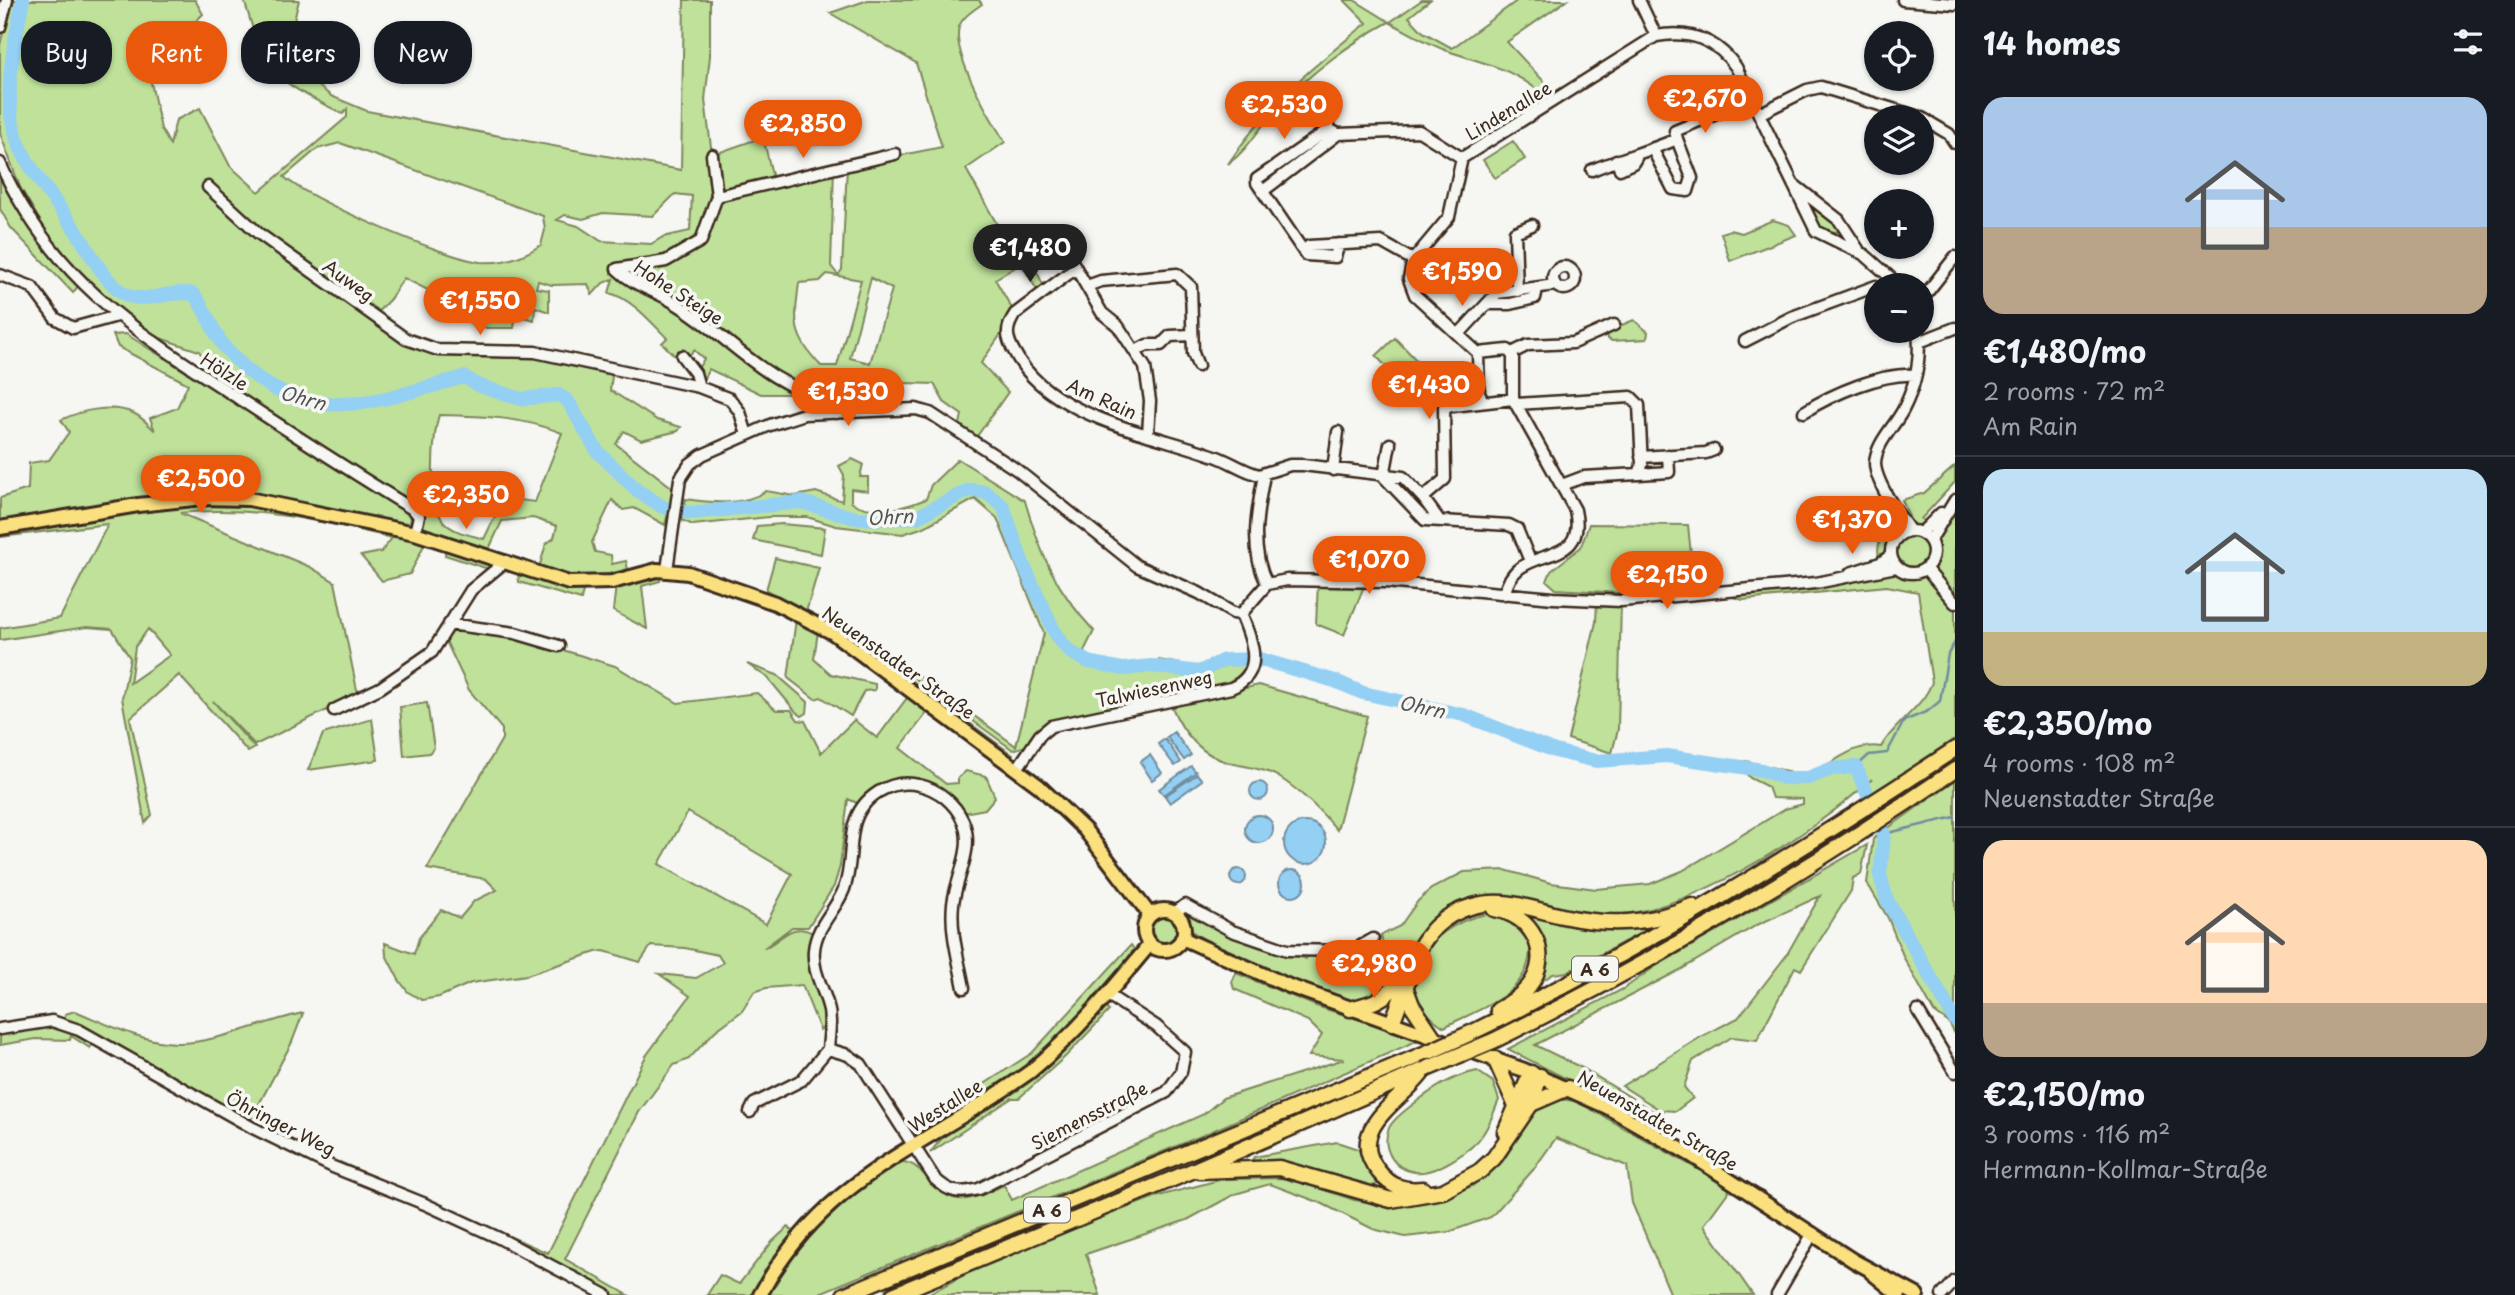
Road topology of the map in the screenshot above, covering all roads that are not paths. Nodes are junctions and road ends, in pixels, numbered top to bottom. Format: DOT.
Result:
graph roads {
  1 [pos="7,0"];
  2 [pos="1639,0"];
  3 [pos="1903,0"];
  4 [pos="1955,4"];
  5 [pos="0,27"];
  6 [pos="1656,36"];
  7 [pos="1752,99"];
  8 [pos="1878,105"];
  9 [pos="1759,114"];
  10 [pos="1934,126"];
  11 [pos="1332,129"];
  12 [pos="1677,139"];
  13 [pos="1955,143"];
  14 [pos="1653,150"];
  15 [pos="895,154"];
  16 [pos="712,155"];
  17 [pos="1462,158"];
  18 [pos="0,163"];
  19 [pos="1592,170"];
  20 [pos="1790,181"];
  21 [pos="208,187"];
  22 [pos="1263,191"];
  23 [pos="717,196"];
  24 [pos="1532,225"];
  25 [pos="1062,244"];
  26 [pos="1860,251"];
  27 [pos="1955,257"];
  28 [pos="1413,260"];
  29 [pos="1076,268"];
  30 [pos="1886,273"];
  31 [pos="0,275"];
  32 [pos="1934,284"];
  33 [pos="1555,285"];
  34 [pos="1087,286"];
  35 [pos="1537,289"];
  36 [pos="1517,291"];
  37 [pos="1864,291"];
  38 [pos="1487,304"];
  39 [pos="117,316"];
  40 [pos="1614,325"];
  41 [pos="1955,328"];
  42 [pos="1460,334"];
  43 [pos="1192,335"];
  44 [pos="1934,336"];
  45 [pos="1745,341"];
  46 [pos="1919,343"];
  47 [pos="1136,351"];
  48 [pos="1479,353"];
  49 [pos="1511,353"];
  50 [pos="682,356"];
  51 [pos="1198,366"];
  52 [pos="1916,375"];
  53 [pos="699,387"];
  54 [pos="1483,402"];
  55 [pos="1514,402"];
  56 [pos="1804,412"];
  57 [pos="836,413"];
  58 [pos="1338,432"];
  59 [pos="1148,434"];
  60 [pos="747,435"];
  61 [pos="1390,444"];
  62 [pos="1714,450"];
  63 [pos="1668,455"];
  64 [pos="1642,457"];
  65 [pos="1333,470"];
  66 [pos="1639,474"];
  67 [pos="1264,475"];
  68 [pos="1384,476"];
  69 [pos="1562,485"];
  70 [pos="1886,492"];
  71 [pos="1423,498"];
  72 [pos="1953,502"];
  73 [pos="1439,520"];
  74 [pos="0,528"];
  75 [pos="1915,532"];
  76 [pos="415,533"];
  77 [pos="1898,536"];
  78 [pos="1930,541"];
  79 [pos="1890,556"];
  80 [pos="506,561"];
  81 [pos="1530,561"];
  82 [pos="1896,567"];
  83 [pos="1926,569"];
  84 [pos="667,570"];
  85 [pos="1827,582"];
  86 [pos="1267,584"];
  87 [pos="1505,594"];
  88 [pos="1955,603"];
  89 [pos="1241,614"];
  90 [pos="449,624"];
  91 [pos="559,646"];
  92 [pos="334,710"];
  93 [pos="1955,749"];
  94 [pos="1017,769"];
  95 [pos="1955,771"];
  96 [pos="1714,902"];
  97 [pos="1174,913"];
  98 [pos="1150,915"];
  99 [pos="1182,938"];
  100 [pos="1373,939"];
  101 [pos="1150,944"];
  102 [pos="964,988"];
  103 [pos="1406,989"];
  104 [pos="1390,991"];
  105 [pos="1108,995"];
  106 [pos="1350,1009"];
  107 [pos="1918,1011"];
  108 [pos="1390,1022"];
  109 [pos="0,1029"];
  110 [pos="1473,1031"];
  111 [pos="1433,1045"];
  112 [pos="828,1049"];
  113 [pos="1495,1059"];
  114 [pos="1424,1069"];
  115 [pos="1955,1072"];
  116 [pos="1535,1074"];
  117 [pos="1568,1088"];
  118 [pos="1516,1104"];
  119 [pos="1531,1104"];
  120 [pos="750,1112"];
  121 [pos="914,1146"];
  122 [pos="1192,1171"];
  123 [pos="1813,1233"];
  124 [pos="1868,1269"];
  125 [pos="1955,1281"];
  126 [pos="606,1295"];
  127 [pos="760,1295"];
  128 [pos="845,1295"];
  129 [pos="893,1295"];
  130 [pos="1777,1295"];
  131 [pos="1899,1295"];
  132 [pos="1917,1295"];
  133 [pos="1942,1295"];
  134 [pos="1951,1295"];
  1 -- 5 [label="street"];
  2 -- 6 [label="street"];
  3 -- 4 [label="street"];
  6 -- 7 [label="street, Lindenallee"];
  6 -- 17 [label="street, Lindenallee"];
  7 -- 9 [label="street, Lindenallee"];
  7 -- 12 [label="street"];
  8 -- 9 [label="street"];
  9 -- 20 [label="street, Lindenallee"];
  10 -- 13 [label="street"];
  11 -- 17 [label="street"];
  11 -- 22 [label="street"];
  11 -- 22 [label="street"];
  12 -- 14 [label="street"];
  12 -- 14 [label="street"];
  14 -- 19 [label="street"];
  15 -- 23 [label="street"];
  16 -- 23 [label="street, Hohe Steige"];
  17 -- 28 [label="street, Lindenallee"];
  18 -- 39 [label="street"];
  20 -- 26 [label="street, Lindenallee"];
  20 -- 26 [label="street, Lindenallee"];
  21 -- 53 [label="street, Auweg"];
  22 -- 28 [label="street"];
  23 -- 57 [label="street, Hohe Steige"];
  24 -- 36 [label="street"];
  25 -- 29 [label="street"];
  26 -- 30 [label="street, Lindenallee"];
  27 -- 32 [label="street"];
  28 -- 42 [label="street"];
  29 -- 34 [label="street"];
  29 -- 59 [label="street, Am Rain"];
  31 -- 39 [label="street"];
  33 -- 35 [label="street"];
  34 -- 43 [label="street"];
  34 -- 47 [label="street"];
  35 -- 36 [label="street"];
  35 -- 38 [label="street"];
  36 -- 38 [label="street"];
  37 -- 45 [label="street"];
  38 -- 42 [label="street"];
  39 -- 76 [label="street, Hölzle"];
  40 -- 49 [label="street"];
  41 -- 44 [label="street"];
  42 -- 48 [label="street"];
  43 -- 47 [label="street"];
  43 -- 51 [label="street"];
  46 -- 52 [label="street"];
  47 -- 59 [label="street"];
  48 -- 49 [label="street"];
  48 -- 54 [label="street"];
  49 -- 55 [label="street"];
  50 -- 53 [label="street"];
  52 -- 56 [label="street"];
  52 -- 70 [label="street"];
  53 -- 60 [label="street, Auweg"];
  54 -- 55 [label="street"];
  54 -- 71 [label="street"];
  55 -- 64 [label="street"];
  55 -- 69 [label="street"];
  57 -- 60 [label="street"];
  57 -- 89 [label="street"];
  58 -- 65 [label="street"];
  59 -- 67 [label="street, Am Rain"];
  60 -- 84 [label="street"];
  61 -- 68 [label="street"];
  62 -- 63 [label="street"];
  63 -- 64 [label="street"];
  63 -- 66 [label="street"];
  64 -- 66 [label="street"];
  65 -- 67 [label="street"];
  65 -- 68 [label="street"];
  66 -- 69 [label="street"];
  67 -- 86 [label="street"];
  68 -- 71 [label="street"];
  68 -- 73 [label="street"];
  69 -- 81 [label="street"];
  70 -- 75 [label="street"];
  70 -- 77 [label="street"];
  71 -- 73 [label="street"];
  72 -- 75 [label="street"];
  72 -- 78 [label="street"];
  73 -- 81 [label="street"];
  74 -- 76 [label="main road, Neuenstadter Straße"];
  75 -- 77 [label="street"];
  75 -- 78 [label="street"];
  76 -- 80 [label="main road, Neuenstadter Straße"];
  77 -- 79 [label="street"];
  78 -- 83 [label="street"];
  79 -- 82 [label="street"];
  79 -- 85 [label="street"];
  80 -- 84 [label="main road, Neuenstadter Straße"];
  80 -- 90 [label="street"];
  81 -- 87 [label="street"];
  82 -- 83 [label="street"];
  82 -- 85 [label="street"];
  83 -- 88 [label="street"];
  84 -- 94 [label="main road, Neuenstadter Straße"];
  85 -- 87 [label="street"];
  86 -- 87 [label="street"];
  86 -- 89 [label="street"];
  89 -- 94 [label="street, Talwiesenweg"];
  90 -- 91 [label="street"];
  90 -- 92 [label="street"];
  93 -- 96 [label="highway, A 6"];
  94 -- 98 [label="main road, Neuenstadter Straße"];
  95 -- 114 [label="highway, A 6, bridge"];
  96 -- 104 [label="highway"];
  96 -- 110 [label="highway, A 6"];
  97 -- 98 [label="main road"];
  97 -- 99 [label="main road"];
  97 -- 100 [label="street"];
  98 -- 101 [label="main road"];
  99 -- 101 [label="main road"];
  99 -- 106 [label="main road, Neuenstadter Straße"];
  101 -- 105 [label="main road, Westallee"];
  102 -- 112 [label="street"];
  103 -- 108 [label="highway"];
  103 -- 110 [label="highway"];
  103 -- 111 [label="highway"];
  104 -- 106 [label="highway"];
  104 -- 108 [label="highway"];
  105 -- 121 [label="main road, Westallee"];
  105 -- 121 [label="street, Siemensstraße"];
  106 -- 108 [label="main road, Neuenstadter Straße"];
  107 -- 115 [label="street"];
  108 -- 111 [label="main road, Neuenstadter Straße"];
  109 -- 126 [label="street, Öhringer Weg"];
  110 -- 111 [label="highway, A 6, bridge"];
  111 -- 113 [label="main road, Neuenstadter Straße"];
  111 -- 128 [label="highway, A 6"];
  112 -- 120 [label="street"];
  112 -- 121 [label="street"];
  113 -- 116 [label="main road, Neuenstadter Straße"];
  113 -- 118 [label="highway"];
  114 -- 118 [label="highway"];
  114 -- 122 [label="highway, A 6"];
  116 -- 117 [label="main road, Neuenstadter Straße"];
  116 -- 118 [label="highway"];
  116 -- 119 [label="highway"];
  117 -- 119 [label="highway"];
  117 -- 123 [label="main road, Neuenstadter Straße"];
  119 -- 122 [label="highway"];
  121 -- 127 [label="main road, Westallee"];
  122 -- 129 [label="highway, A 6"];
  123 -- 124 [label="main road, Neuenstadter Straße"];
  123 -- 130 [label="street"];
  124 -- 131 [label="main road, Neuenstadter Straße"];
  124 -- 132 [label="main road, Neuenstadter Straße"];
  125 -- 133 [label="street"];
  125 -- 134 [label="street"];
}
